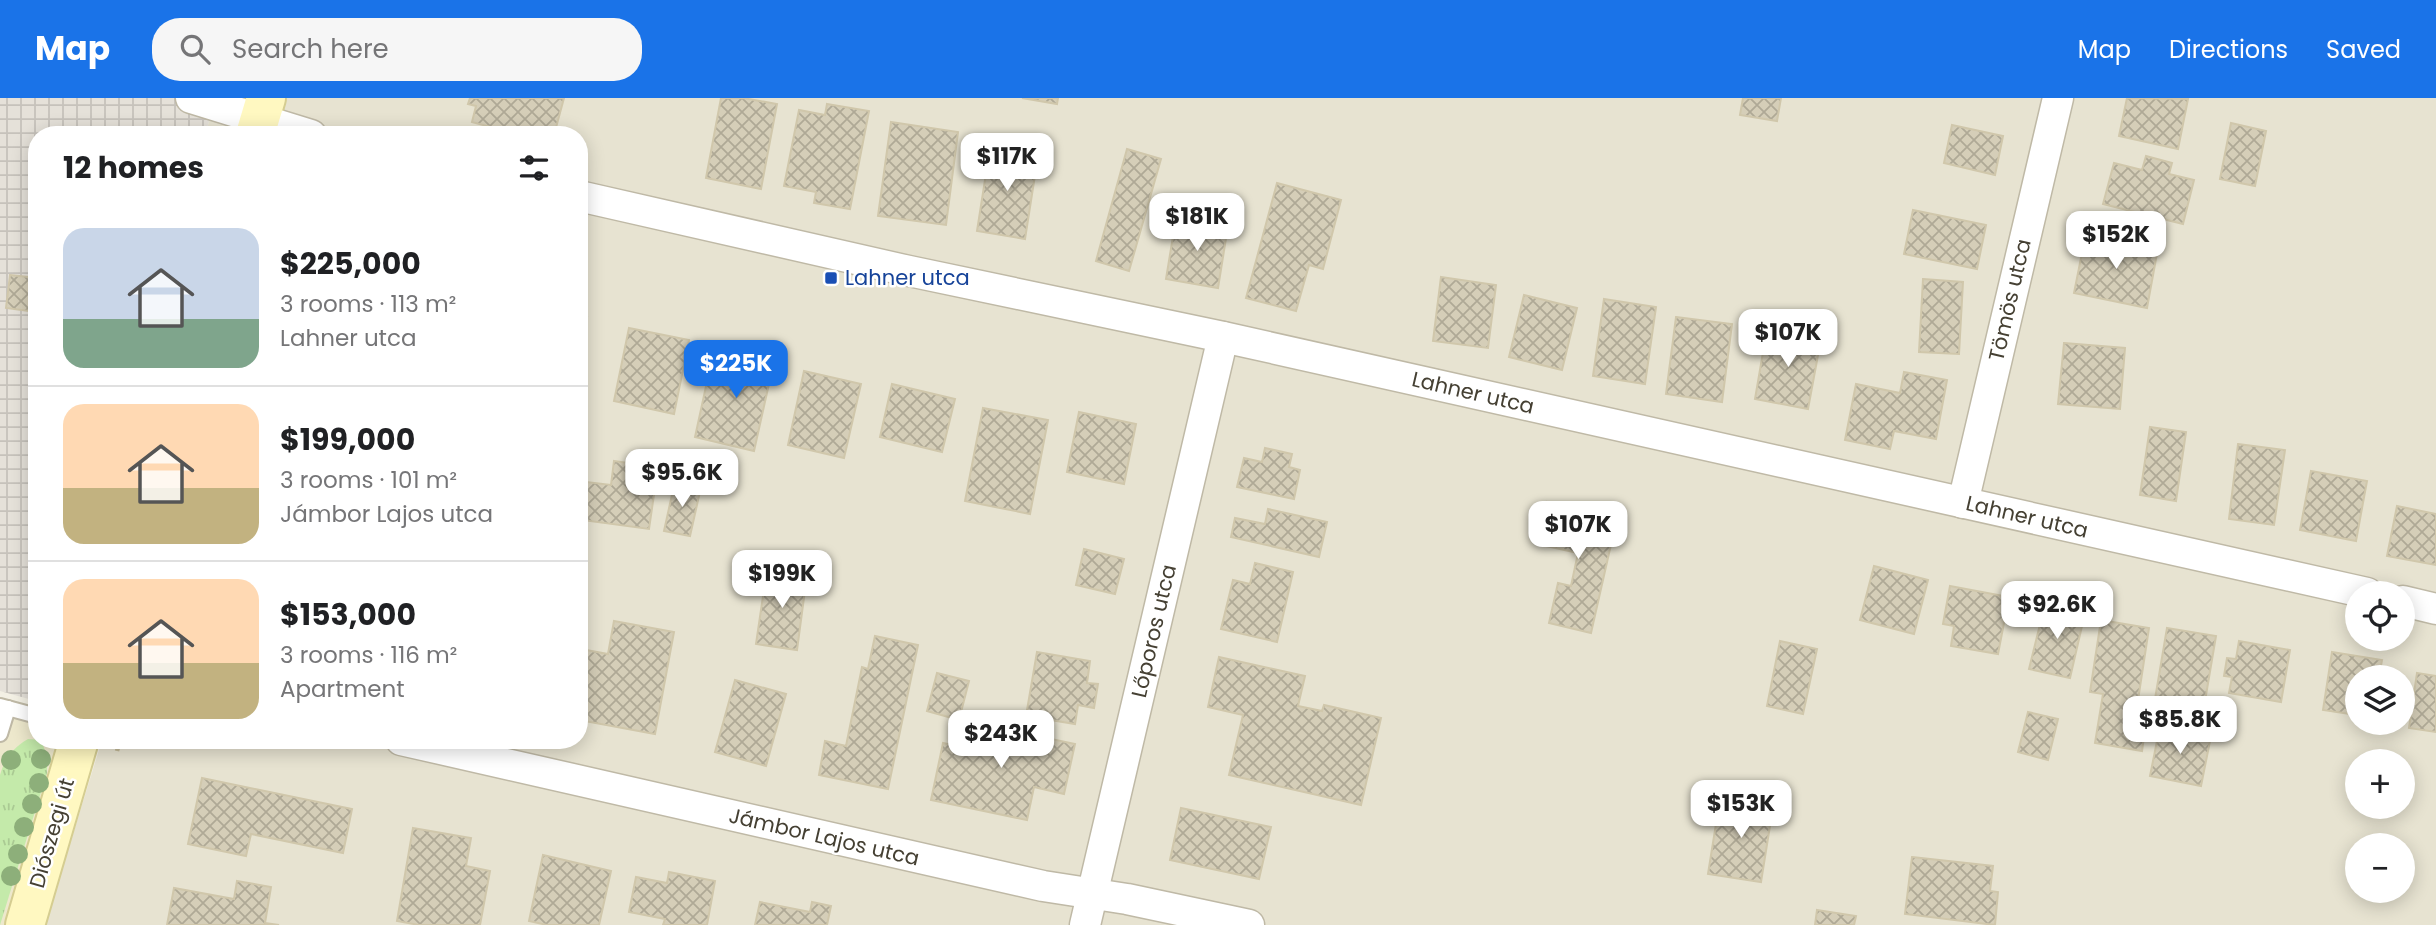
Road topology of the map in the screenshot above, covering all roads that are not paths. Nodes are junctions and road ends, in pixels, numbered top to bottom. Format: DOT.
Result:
graph roads {
  1 [pos="191,98"];
  2 [pos="2058,98"];
  3 [pos="260,117"];
  4 [pos="286,126"];
  5 [pos="588,198"];
  6 [pos="1223,337"];
  7 [pos="1963,503"];
  8 [pos="2345,588"];
  9 [pos="2415,604"];
  10 [pos="2436,609"];
  11 [pos="4,707"];
  12 [pos="28,714"];
  13 [pos="0,734"];
  14 [pos="76,749"];
  15 [pos="440,749"];
  16 [pos="1093,894"];
  17 [pos="25,925"];
  18 [pos="1085,925"];
  19 [pos="1249,925"];
  1 -- 3 [label="street"];
  2 -- 7 [label="street, Tömös utca"];
  3 -- 4 [label="street"];
  5 -- 6 [label="street, Lahner utca"];
  6 -- 7 [label="street, Lahner utca"];
  6 -- 16 [label="street, Lőporos utca"];
  7 -- 8 [label="street, Lahner utca"];
  9 -- 10 [label="street"];
  11 -- 12 [label="lane"];
  11 -- 13 [label="lane"];
  14 -- 17 [label="main road, Diószegi út"];
  15 -- 16 [label="street, Jámbor Lajos utca"];
  16 -- 18 [label="street, Lőporos utca"];
  16 -- 19 [label="street, Jámbor Lajos utca"];
}
